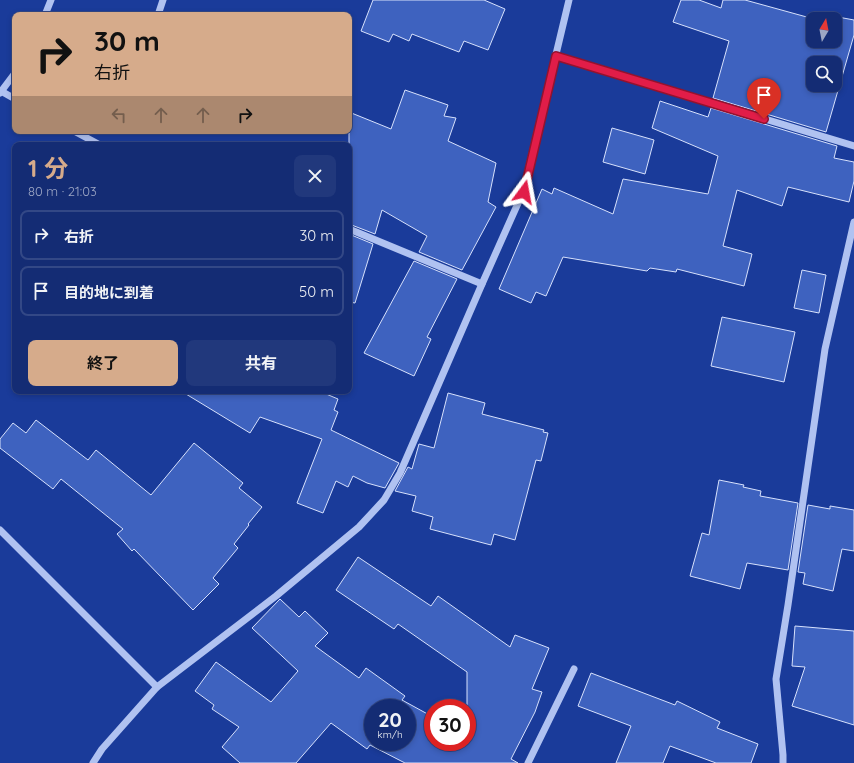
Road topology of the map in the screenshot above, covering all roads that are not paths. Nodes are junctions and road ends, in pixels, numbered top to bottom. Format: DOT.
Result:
graph roads {
  1 [pos="51,0"];
  2 [pos="163,0"];
  3 [pos="569,0"];
  4 [pos="46,12"];
  5 [pos="159,12"];
  6 [pos="556,56"];
  7 [pos="12,77"];
  8 [pos="1,92"];
  9 [pos="12,98"];
  10 [pos="80,134"];
  11 [pos="94,142"];
  12 [pos="854,146"];
  13 [pos="854,222"];
  14 [pos="352,230"];
  15 [pos="482,284"];
  16 [pos="0,530"];
  17 [pos="574,669"];
  18 [pos="157,686"];
  19 [pos="93,763"];
  20 [pos="528,763"];
  21 [pos="783,763"];
  1 -- 4 [label="street"];
  2 -- 5 [label="street"];
  3 -- 6 [label="street"];
  6 -- 12 [label="street"];
  6 -- 15 [label="street"];
  7 -- 8 [label="street"];
  8 -- 9 [label="street"];
  10 -- 11 [label="street"];
  13 -- 21 [label="street"];
  14 -- 15 [label="street"];
  15 -- 18 [label="street"];
  16 -- 18 [label="street"];
  17 -- 20 [label="street"];
  18 -- 19 [label="street"];
}
